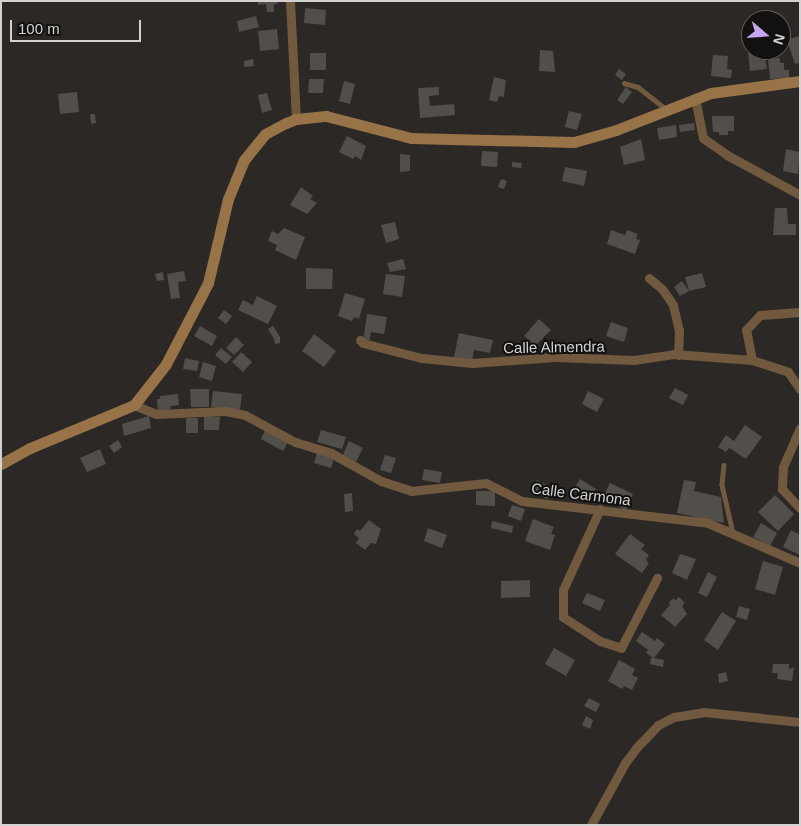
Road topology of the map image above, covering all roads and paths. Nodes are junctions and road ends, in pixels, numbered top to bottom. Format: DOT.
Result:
graph roads {
  1 [pos="290,1"];
  2 [pos="800,81"];
  3 [pos="624,83"];
  4 [pos="695,98"];
  5 [pos="667,110"];
  6 [pos="296,119"];
  7 [pos="800,195"];
  8 [pos="649,278"];
  9 [pos="800,312"];
  10 [pos="360,340"];
  11 [pos="678,355"];
  12 [pos="752,360"];
  13 [pos="800,389"];
  14 [pos="134,405"];
  15 [pos="800,428"];
  16 [pos="1,464"];
  17 [pos="724,465"];
  18 [pos="800,508"];
  19 [pos="600,509"];
  20 [pos="733,534"];
  21 [pos="800,563"];
  22 [pos="657,578"];
  23 [pos="800,722"];
  24 [pos="592,825"];
  1 -- 6 [label="street"];
  2 -- 4 [label="street"];
  3 -- 5 [label="lane"];
  4 -- 5 [label="street"];
  4 -- 7 [label="street"];
  5 -- 6 [label="street"];
  6 -- 14 [label="street"];
  8 -- 11 [label="street"];
  9 -- 12 [label="street"];
  10 -- 11 [label="street, Calle Almendra"];
  11 -- 12 [label="street, Calle Almendra"];
  12 -- 13 [label="street, Calle Almendra"];
  14 -- 16 [label="street"];
  14 -- 19 [label="street, Calle Carmona"];
  15 -- 18 [label="street"];
  17 -- 20 [label="lane"];
  19 -- 20 [label="street, Calle Carmona"];
  19 -- 22 [label="street"];
  20 -- 21 [label="street, Calle Carmona"];
  23 -- 24 [label="street"];
}
